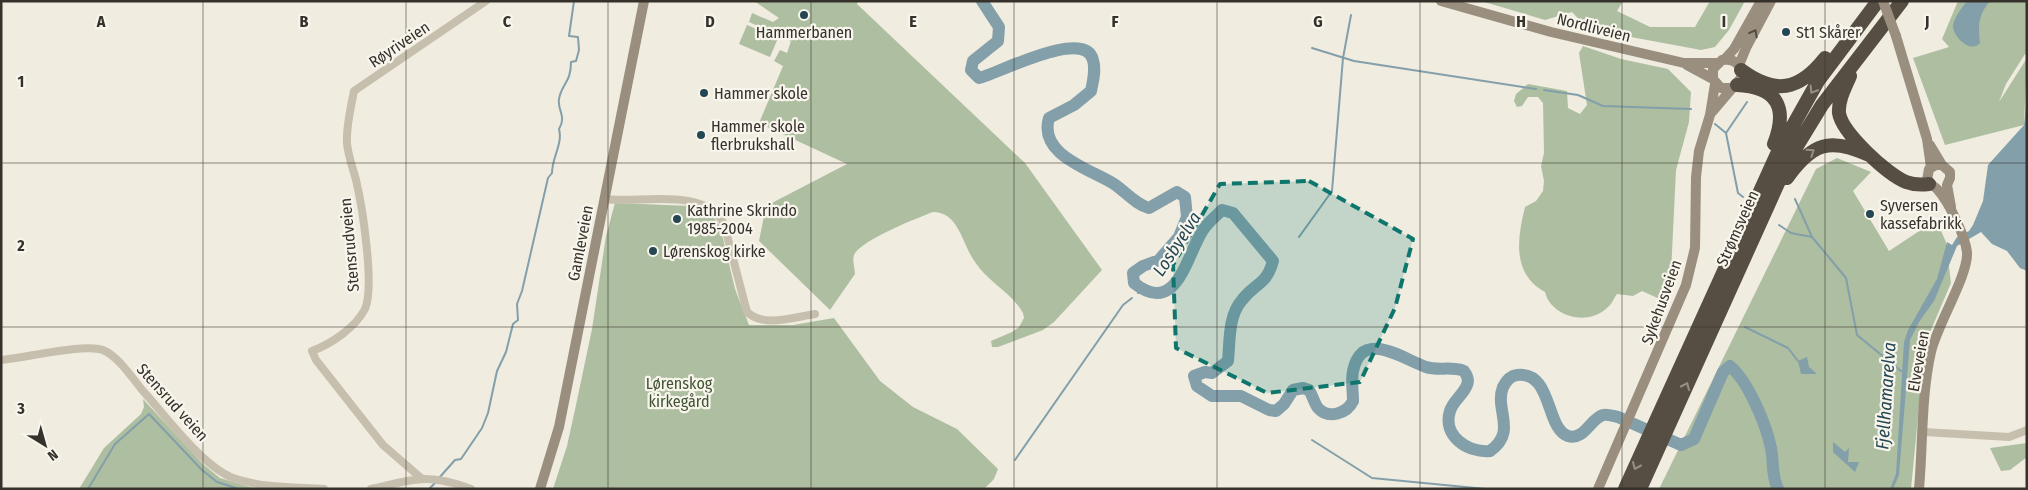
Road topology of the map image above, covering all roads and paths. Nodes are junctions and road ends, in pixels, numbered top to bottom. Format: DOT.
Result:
graph roads {
  1 [pos="486,1"];
  2 [pos="644,1"];
  3 [pos="1440,1"];
  4 [pos="1761,1"];
  5 [pos="1772,1"];
  6 [pos="1871,1"];
  7 [pos="1878,1"];
  8 [pos="1883,1"];
  9 [pos="1902,1"];
  10 [pos="1862,51"];
  11 [pos="1721,62"];
  12 [pos="1684,64"];
  13 [pos="1740,68"];
  14 [pos="1714,81"];
  15 [pos="1734,87"];
  16 [pos="354,94"];
  17 [pos="1710,115"];
  18 [pos="1927,139"];
  19 [pos="1869,155"];
  20 [pos="1942,165"];
  21 [pos="1931,179"];
  22 [pos="1948,185"];
  23 [pos="604,199"];
  24 [pos="1952,212"];
  25 [pos="815,314"];
  26 [pos="1704,346"];
  27 [pos="1,360"];
  28 [pos="1674,381"];
  29 [pos="1662,423"];
  30 [pos="2027,430"];
  31 [pos="1924,432"];
  32 [pos="1652,445"];
  33 [pos="422,478"];
  34 [pos="401,482"];
  35 [pos="324,489"];
  36 [pos="371,489"];
  37 [pos="394,489"];
  38 [pos="471,489"];
  39 [pos="540,489"];
  40 [pos="1598,489"];
  41 [pos="1625,489"];
  42 [pos="1640,489"];
  43 [pos="1920,489"];
  1 -- 16 [label="street, Røyriveien"];
  2 -- 23 [label="main road, Gamleveien"];
  3 -- 12 [label="main road, Nordliveien"];
  4 -- 11 [label="main road"];
  13 -- 5 [label="main road, one-way"];
  6 -- 13 [label="highway"];
  7 -- 28 [label="highway, Strømsveien, one-way"];
  8 -- 18 [label="main road, bridge"];
  9 -- 10 [label="highway, Strømsveien"];
  10 -- 19 [label="highway"];
  10 -- 26 [label="highway, Strømsveien"];
  11 -- 12 [label="main road, Nordliveien"];
  11 -- 13 [label="main road"];
  11 -- 14 [label="main road"];
  12 -- 14 [label="main road, Nordliveien"];
  13 -- 15 [label="main road"];
  14 -- 15 [label="main road"];
  14 -- 17 [label="main road, Sykehusveien"];
  15 -- 17 [label="main road, Sykehusveien"];
  15 -- 28 [label="highway"];
  16 -- 33 [label="street, Stensrudveien"];
  17 -- 40 [label="main road, Sykehusveien"];
  18 -- 20 [label="main road"];
  18 -- 21 [label="main road"];
  19 -- 21 [label="highway"];
  26 -- 19 [label="highway, one-way"];
  20 -- 21 [label="main road"];
  20 -- 22 [label="main road"];
  21 -- 22 [label="main road"];
  21 -- 24 [label="main road"];
  22 -- 24 [label="main road"];
  23 -- 25 [label="street"];
  23 -- 39 [label="main road, Gamleveien"];
  24 -- 31 [label="main road, Elveveien"];
  29 -- 26 [label="highway, Strømsveien, one-way"];
  27 -- 35 [label="street, Stensrud veien"];
  28 -- 29 [label="highway, Strømsveien"];
  29 -- 32 [label="highway, Strømsveien"];
  30 -- 31 [label="street"];
  31 -- 43 [label="main road, Elveveien"];
  32 -- 41 [label="highway, Strømsveien, one-way"];
  32 -- 42 [label="highway, Strømsveien"];
  33 -- 34 [label="street"];
  33 -- 38 [label="street"];
  34 -- 36 [label="street"];
  34 -- 37 [label="street"];
}
